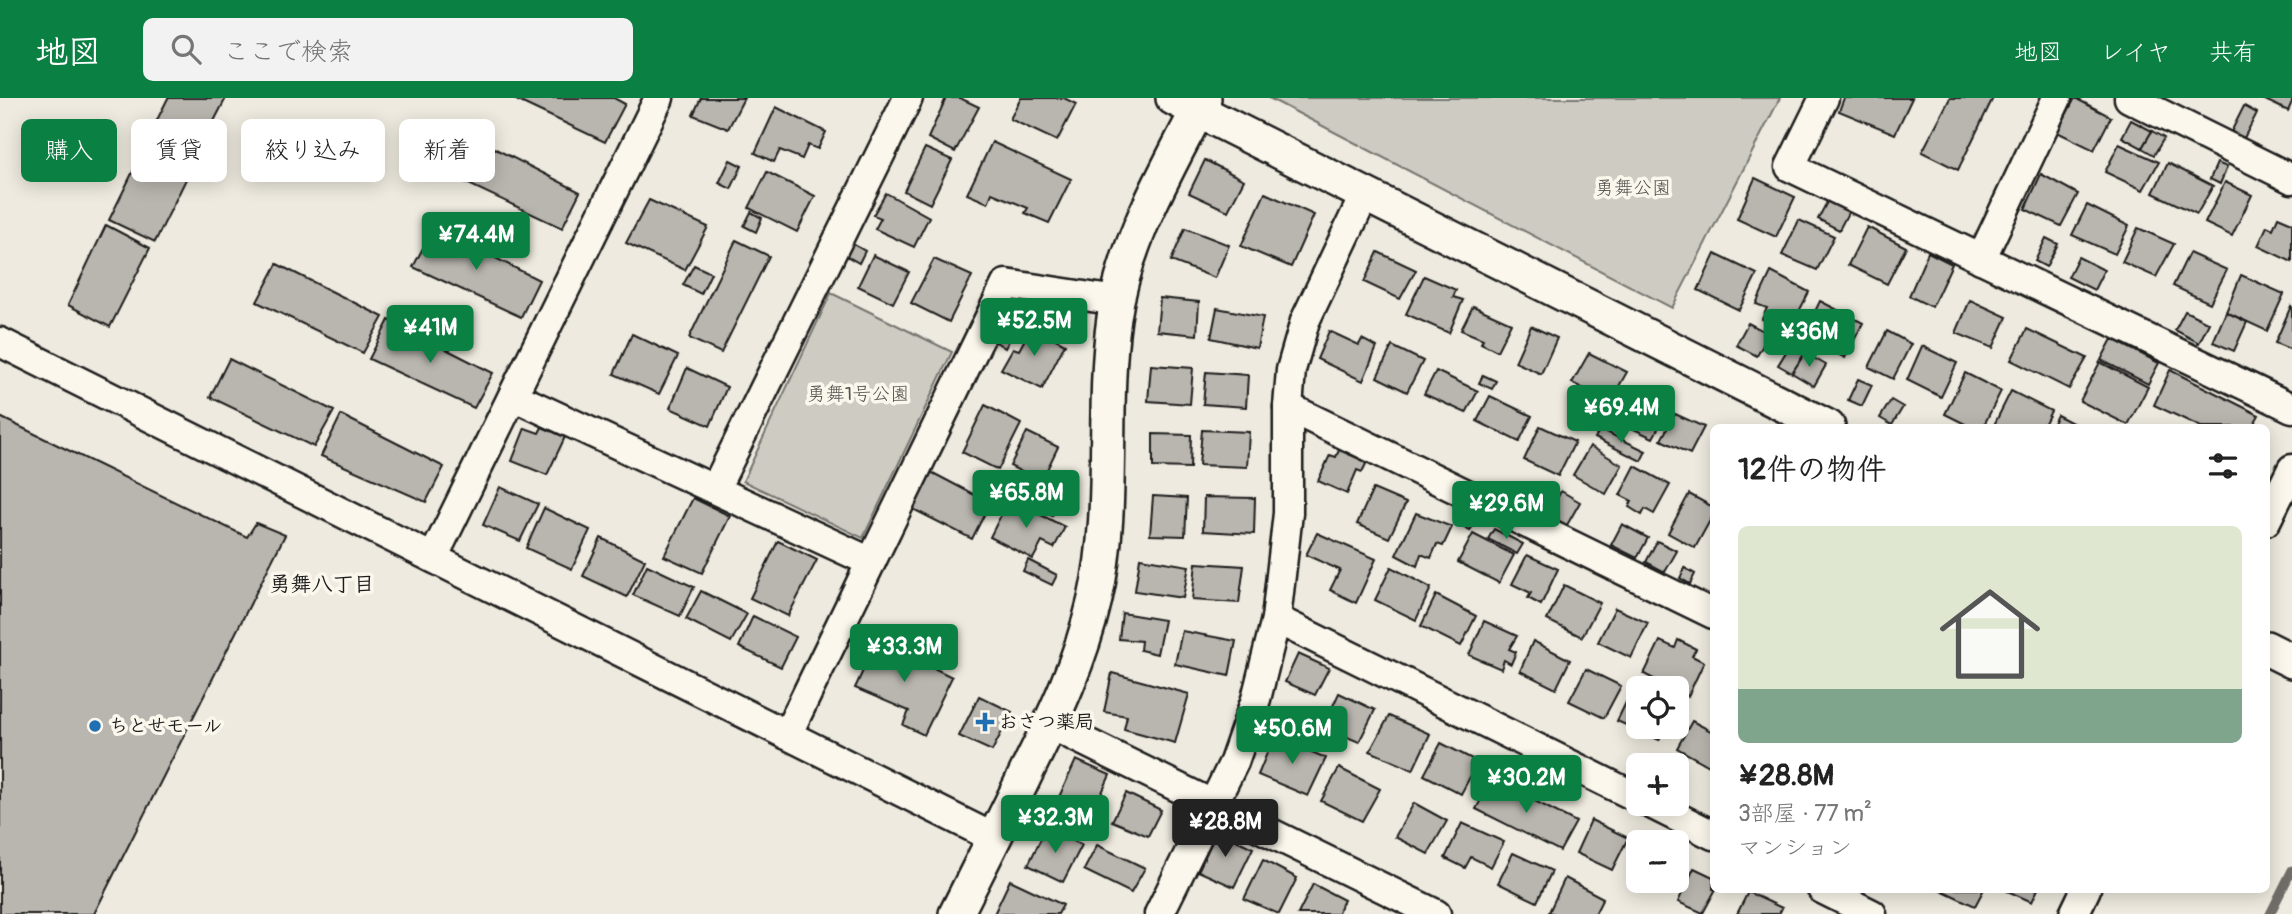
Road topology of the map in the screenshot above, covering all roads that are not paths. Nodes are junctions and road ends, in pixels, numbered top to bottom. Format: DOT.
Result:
graph roads {
  1 [pos="660,98"];
  2 [pos="908,98"];
  3 [pos="1824,98"];
  4 [pos="2057,98"];
  5 [pos="2129,98"];
  6 [pos="1192,102"];
  7 [pos="2292,179"];
  8 [pos="1365,194"];
  9 [pos="1981,258"];
  10 [pos="1118,301"];
  11 [pos="0,341"];
  12 [pos="513,396"];
  13 [pos="1288,407"];
  14 [pos="2292,408"];
  15 [pos="1822,424"];
  16 [pos="2292,469"];
  17 [pos="715,489"];
  18 [pos="2270,513"];
  19 [pos="433,558"];
  20 [pos="871,562"];
  21 [pos="1710,613"];
  22 [pos="1276,619"];
  23 [pos="2270,650"];
  24 [pos="2292,661"];
  25 [pos="1051,725"];
  26 [pos="787,735"];
  27 [pos="1626,792"];
  28 [pos="1213,805"];
  29 [pos="1675,816"];
  30 [pos="1710,834"];
  31 [pos="994,838"];
  32 [pos="1830,893"];
  33 [pos="2084,893"];
  34 [pos="956,914"];
  35 [pos="1159,914"];
  36 [pos="1436,914"];
  37 [pos="1872,914"];
  38 [pos="2074,914"];
  1 -- 12 [label="street"];
  2 -- 17 [label="street"];
  3 -- 9 [label="street"];
  4 -- 9 [label="street"];
  5 -- 7 [label="street"];
  6 -- 8 [label="street"];
  6 -- 10 [label="street"];
  8 -- 13 [label="street"];
  8 -- 15 [label="street"];
  9 -- 14 [label="street"];
  10 -- 20 [label="street"];
  10 -- 25 [label="street"];
  11 -- 19 [label="street"];
  12 -- 17 [label="street"];
  12 -- 19 [label="street"];
  13 -- 21 [label="street"];
  13 -- 22 [label="street"];
  16 -- 18 [label="street"];
  17 -- 20 [label="street"];
  19 -- 26 [label="street"];
  20 -- 26 [label="street"];
  22 -- 27 [label="street"];
  22 -- 28 [label="street"];
  23 -- 24 [label="street"];
  25 -- 28 [label="street"];
  25 -- 31 [label="street"];
  26 -- 31 [label="street"];
  28 -- 35 [label="street"];
  28 -- 36 [label="street"];
  29 -- 30 [label="street"];
  31 -- 34 [label="street"];
  32 -- 37 [label="street"];
  33 -- 38 [label="street"];
}
